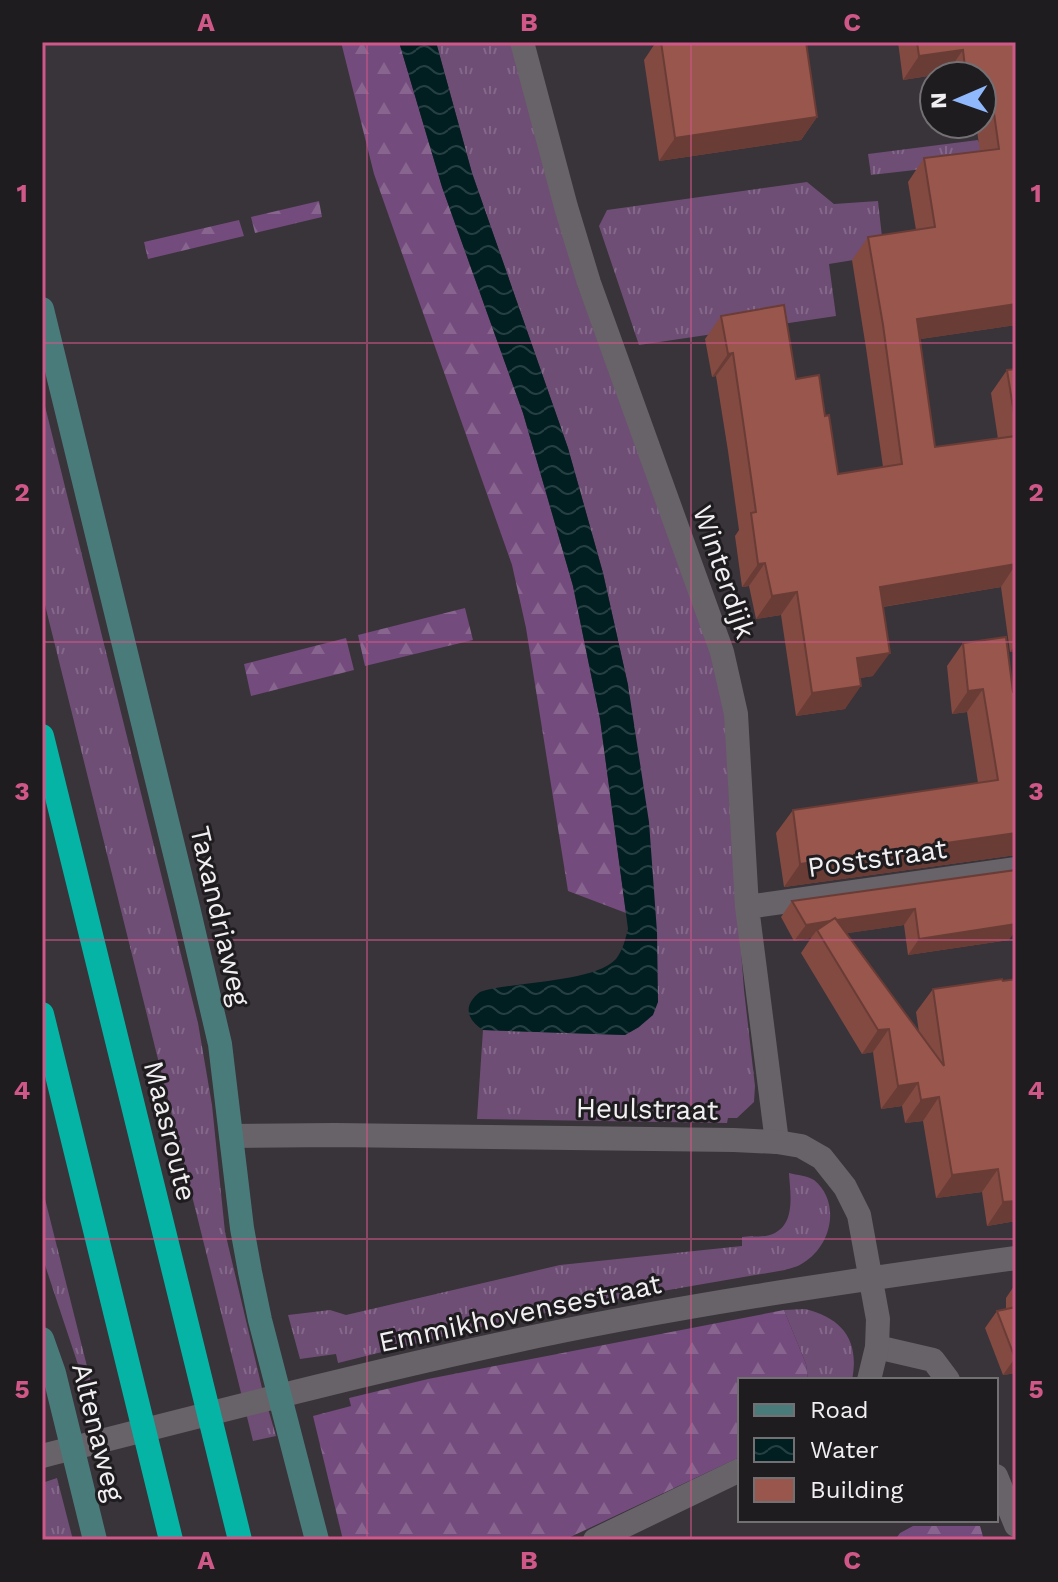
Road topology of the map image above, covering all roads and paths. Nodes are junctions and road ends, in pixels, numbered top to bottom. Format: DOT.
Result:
graph roads {
  1 [pos="522,42"];
  2 [pos="42,309"];
  3 [pos="42,736"];
  4 [pos="1016,869"];
  5 [pos="747,907"];
  6 [pos="42,1014"];
  7 [pos="232,1136"];
  8 [pos="777,1142"];
  9 [pos="1016,1258"];
  10 [pos="871,1278"];
  11 [pos="42,1339"];
  12 [pos="877,1347"];
  13 [pos="869,1378"];
  14 [pos="946,1378"];
  15 [pos="42,1456"];
  16 [pos="738,1471"];
  17 [pos="998,1481"];
  18 [pos="1016,1525"];
  19 [pos="95,1540"];
  20 [pos="171,1540"];
  21 [pos="240,1540"];
  22 [pos="317,1540"];
  23 [pos="595,1540"];
  1 -- 5 [label="street, Winterdijk"];
  2 -- 7 [label="main road, Taxandriaweg"];
  3 -- 21 [label="highway, Maasroute"];
  4 -- 5 [label="street, Poststraat"];
  5 -- 8 [label="street, Winterdijk"];
  6 -- 20 [label="highway"];
  7 -- 8 [label="street, Heulstraat"];
  7 -- 22 [label="main road, Taxandriaweg"];
  8 -- 10 [label="street, Heulstraat"];
  9 -- 10 [label="street, Emmikhovensestraat"];
  10 -- 12 [label="street, Heulstraat"];
  10 -- 15 [label="street, Emmikhovensestraat"];
  11 -- 19 [label="main road, Altenaweg"];
  12 -- 13 [label="street, Heulstraat"];
  12 -- 14 [label="street"];
  16 -- 23 [label="street"];
  17 -- 18 [label="street"];
}
